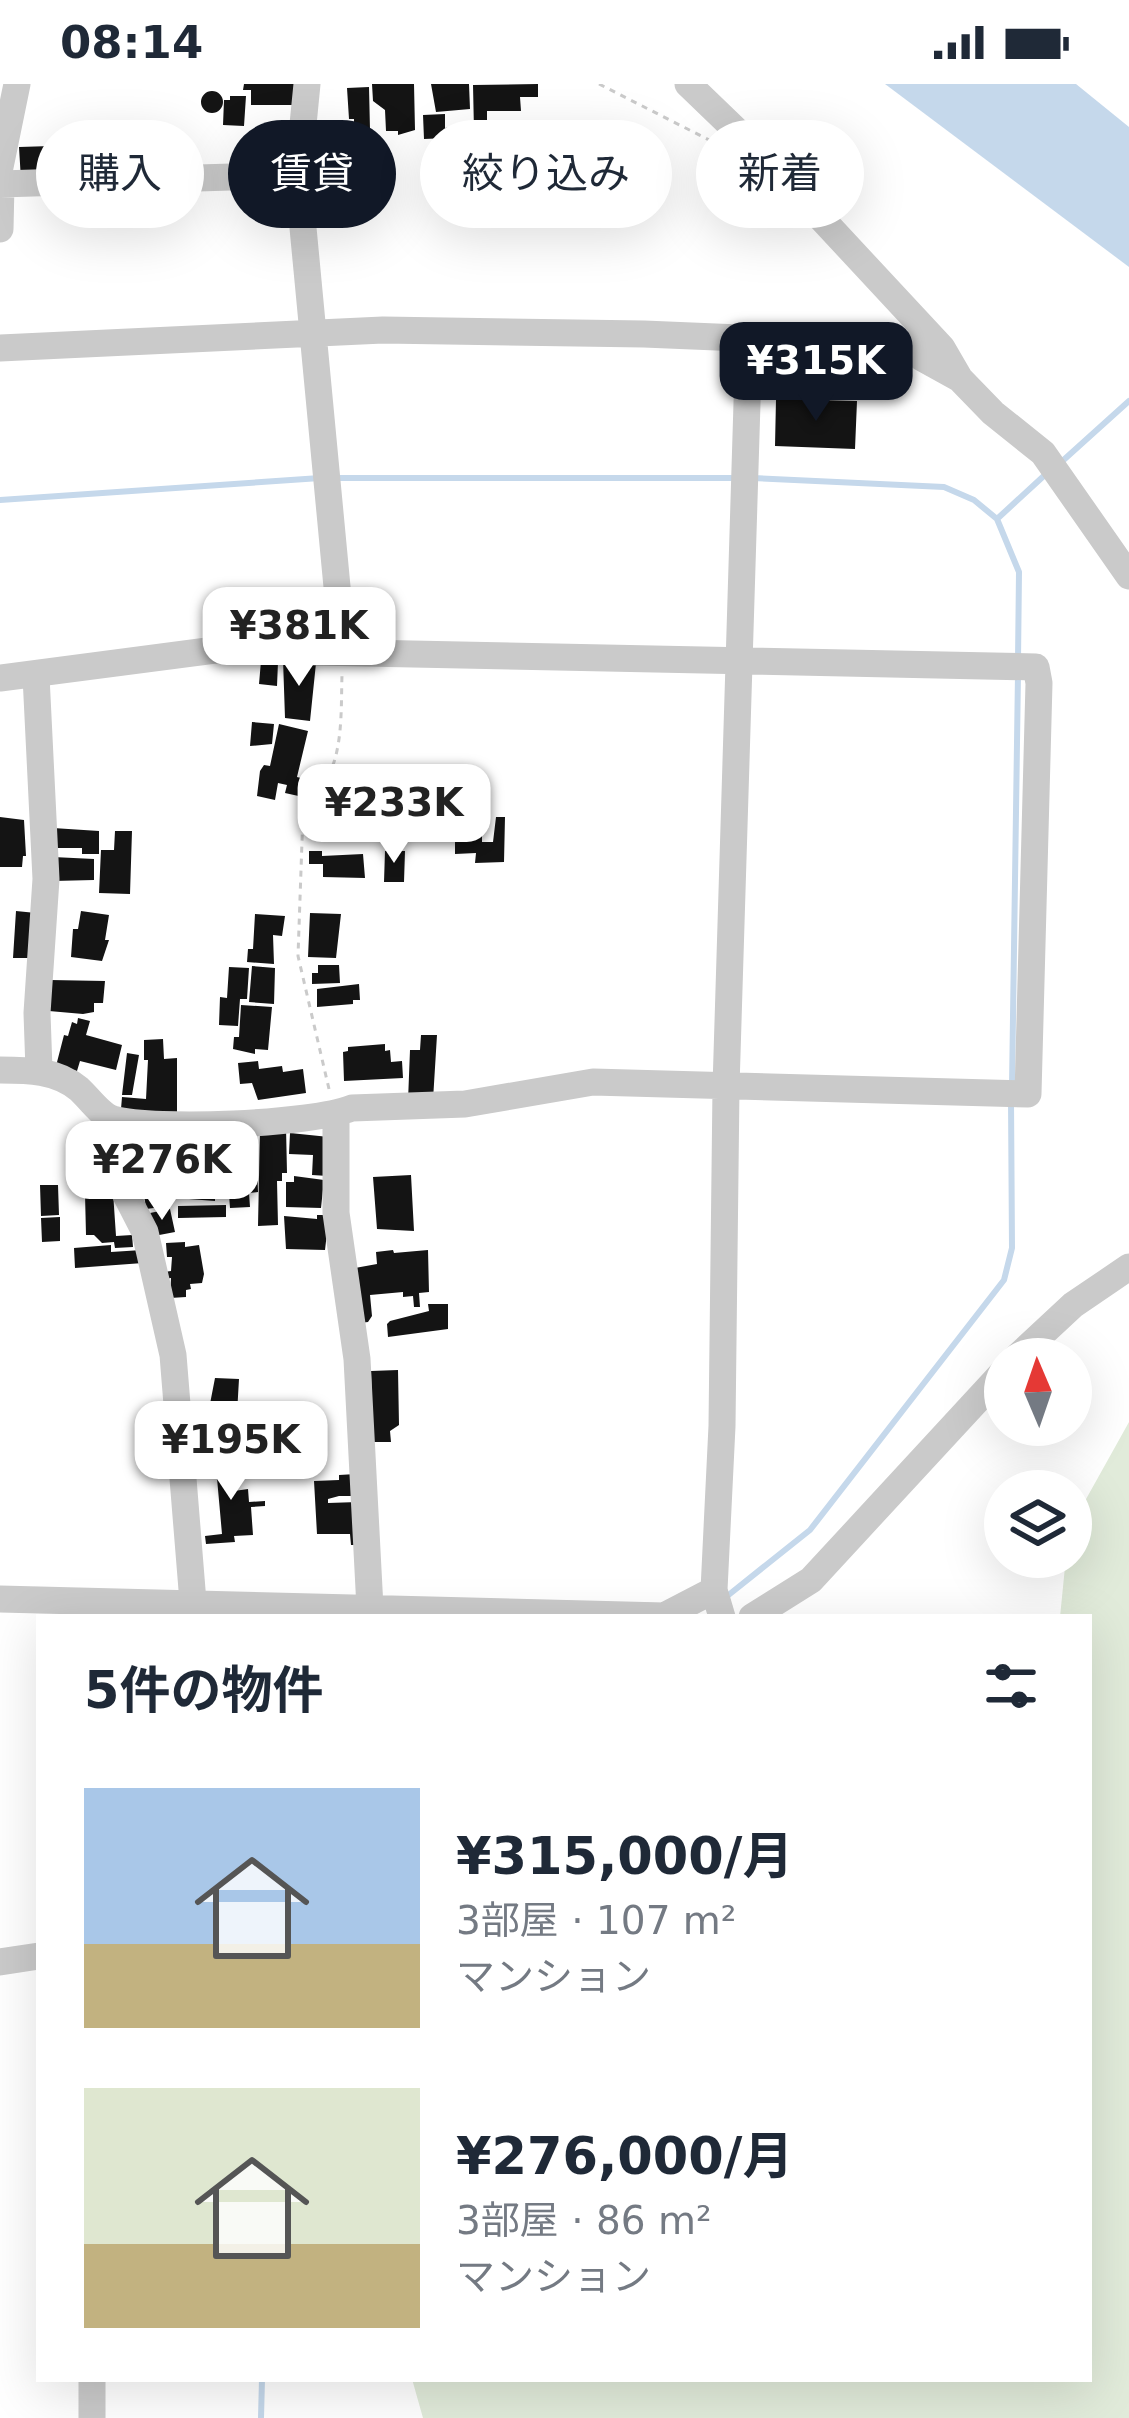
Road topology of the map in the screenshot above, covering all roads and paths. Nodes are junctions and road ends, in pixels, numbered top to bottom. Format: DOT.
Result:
graph roads {
  1 [pos="17,84"];
  2 [pos="307,84"];
  3 [pos="599,84"];
  4 [pos="688,84"];
  5 [pos="303,120"];
  6 [pos="696,133"];
  7 [pos="0,166"];
  8 [pos="228,177"];
  9 [pos="1,184"];
  10 [pos="302,228"];
  11 [pos="0,229"];
  12 [pos="311,330"];
  13 [pos="749,338"];
  14 [pos="0,347"];
  15 [pos="960,379"];
  16 [pos="1129,575"];
  17 [pos="343,650"];
  18 [pos="740,659"];
  19 [pos="36,676"];
  20 [pos="0,678"];
  21 [pos="0,1070"];
  22 [pos="39,1070"];
  23 [pos="726,1087"];
  24 [pos="335,1114"];
  25 [pos="109,1118"];
  26 [pos="1129,1267"];
  27 [pos="1038,1338"];
  28 [pos="984,1393"];
  29 [pos="0,1599"];
  30 [pos="193,1602"];
  31 [pos="718,1604"];
  32 [pos="370,1608"];
  33 [pos="99,1609"];
  34 [pos="590,1614"];
  35 [pos="673,1614"];
  36 [pos="757,1614"];
  37 [pos="36,1956"];
  38 [pos="0,1962"];
  39 [pos="92,2382"];
  40 [pos="92,2418"];
  1 -- 7 [label="street"];
  2 -- 5 [label="street"];
  3 -- 6 [label="path"];
  4 -- 15 [label="street"];
  8 -- 9 [label="street"];
  9 -- 11 [label="street"];
  10 -- 12 [label="street"];
  12 -- 13 [label="street"];
  12 -- 14 [label="street"];
  12 -- 17 [label="street"];
  13 -- 15 [label="street"];
  13 -- 18 [label="street"];
  15 -- 16 [label="street"];
  17 -- 18 [label="street"];
  17 -- 19 [label="street"];
  17 -- 24 [label="path"];
  18 -- 23 [label="street"];
  18 -- 23 [label="street"];
  19 -- 20 [label="street"];
  19 -- 22 [label="street"];
  21 -- 22 [label="street"];
  22 -- 25 [label="street"];
  23 -- 24 [label="street"];
  23 -- 31 [label="street"];
  24 -- 25 [label="street"];
  24 -- 32 [label="street"];
  25 -- 30 [label="street"];
  26 -- 27 [label="street"];
  28 -- 36 [label="street"];
  29 -- 33 [label="street"];
  30 -- 32 [label="street"];
  30 -- 33 [label="street"];
  31 -- 35 [label="street"];
  32 -- 34 [label="street"];
  37 -- 38 [label="street"];
  39 -- 40 [label="street"];
}
